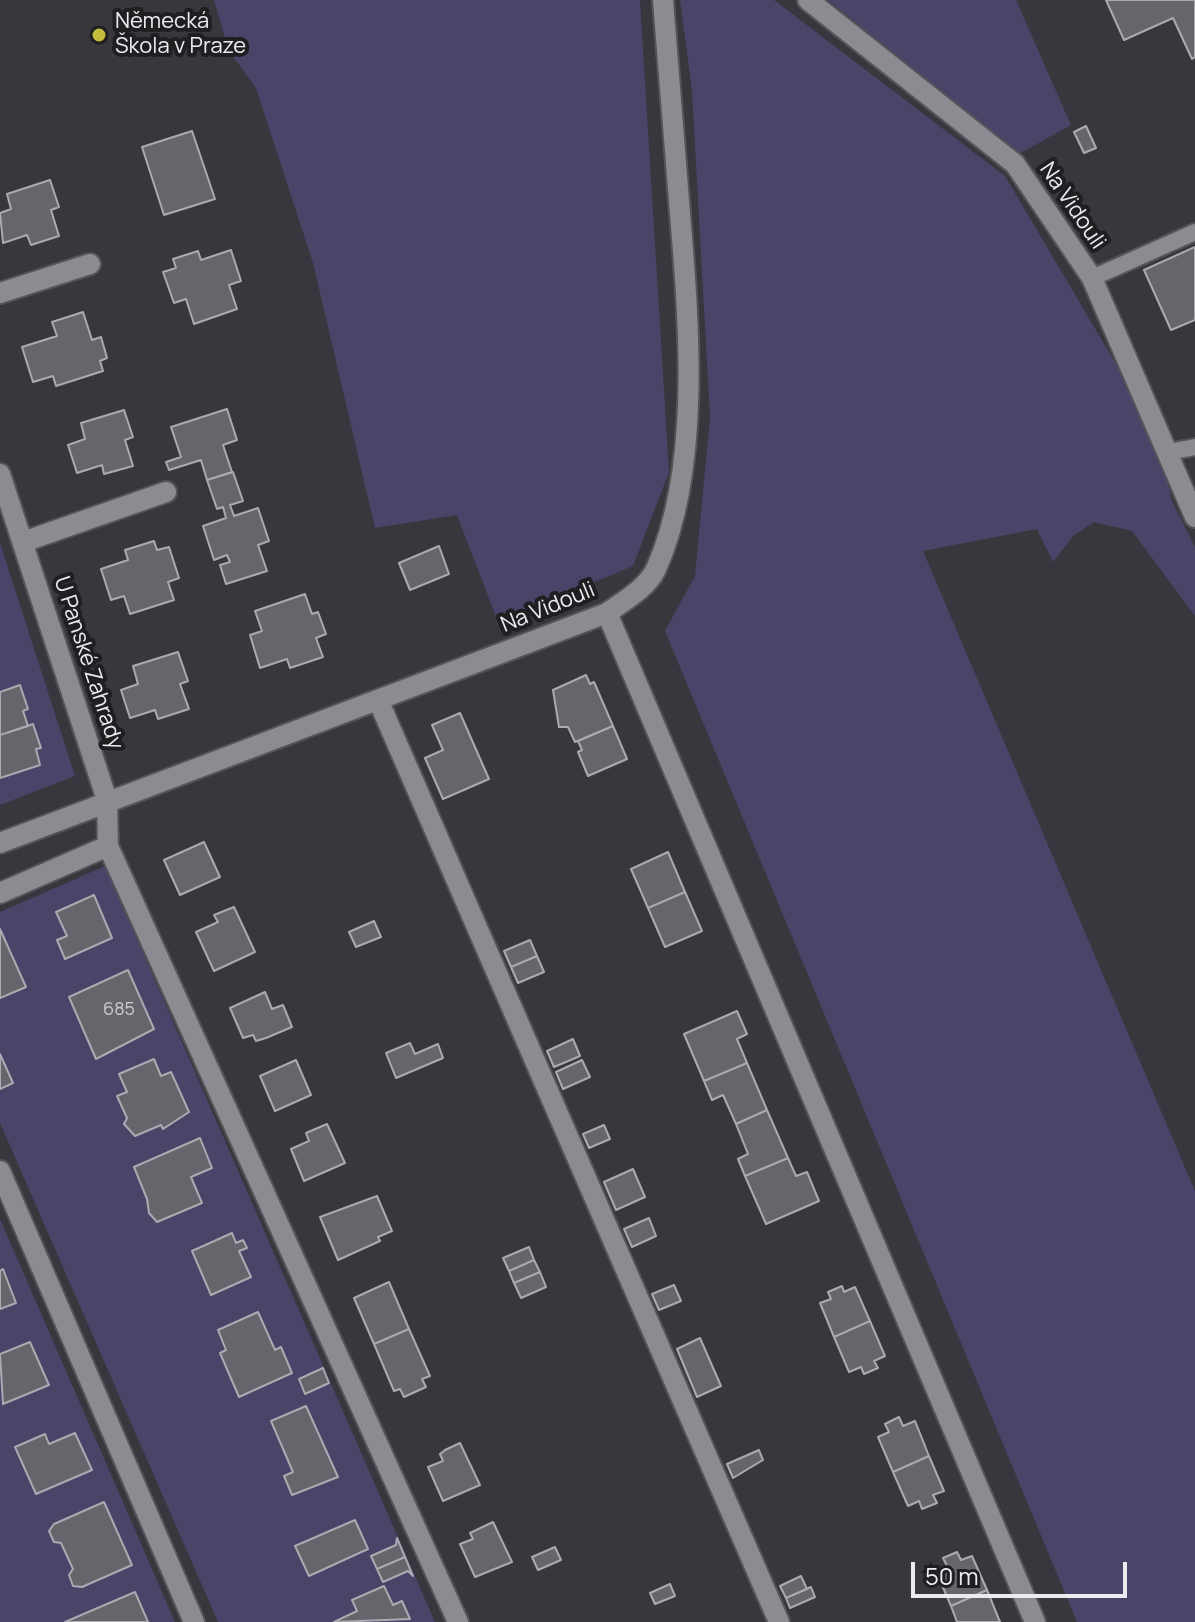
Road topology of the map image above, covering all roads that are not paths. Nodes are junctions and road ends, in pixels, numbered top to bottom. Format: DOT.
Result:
graph roads {
  1 [pos="663,0"];
  2 [pos="808,0"];
  3 [pos="1195,232"];
  4 [pos="90,264"];
  5 [pos="1092,278"];
  6 [pos="0,293"];
  7 [pos="1195,447"];
  8 [pos="1168,452"];
  9 [pos="0,474"];
  10 [pos="166,492"];
  11 [pos="1195,517"];
  12 [pos="23,542"];
  13 [pos="607,613"];
  14 [pos="379,702"];
  15 [pos="107,800"];
  16 [pos="0,843"];
  17 [pos="108,846"];
  18 [pos="0,893"];
  19 [pos="0,1171"];
  20 [pos="194,1622"];
  21 [pos="458,1622"];
  22 [pos="779,1622"];
  23 [pos="1035,1622"];
  1 -- 13 [label="street, Na Vidouli"];
  2 -- 5 [label="street, Na Vidouli"];
  3 -- 5 [label="lane"];
  4 -- 6 [label="street"];
  5 -- 8 [label="street, Na Vidouli"];
  7 -- 8 [label="lane"];
  8 -- 11 [label="street, Na Vidouli"];
  9 -- 12 [label="street, U Panské Zahrady"];
  10 -- 12 [label="street"];
  12 -- 15 [label="street, U Panské Zahrady"];
  13 -- 14 [label="street, Na Vidouli"];
  13 -- 23 [label="street"];
  14 -- 15 [label="street, Na Vidouli"];
  14 -- 22 [label="street"];
  15 -- 16 [label="street, Na Vidouli"];
  15 -- 17 [label="street, U Panské Zahrady"];
  17 -- 18 [label="street"];
  17 -- 21 [label="street"];
  19 -- 20 [label="street"];
}
